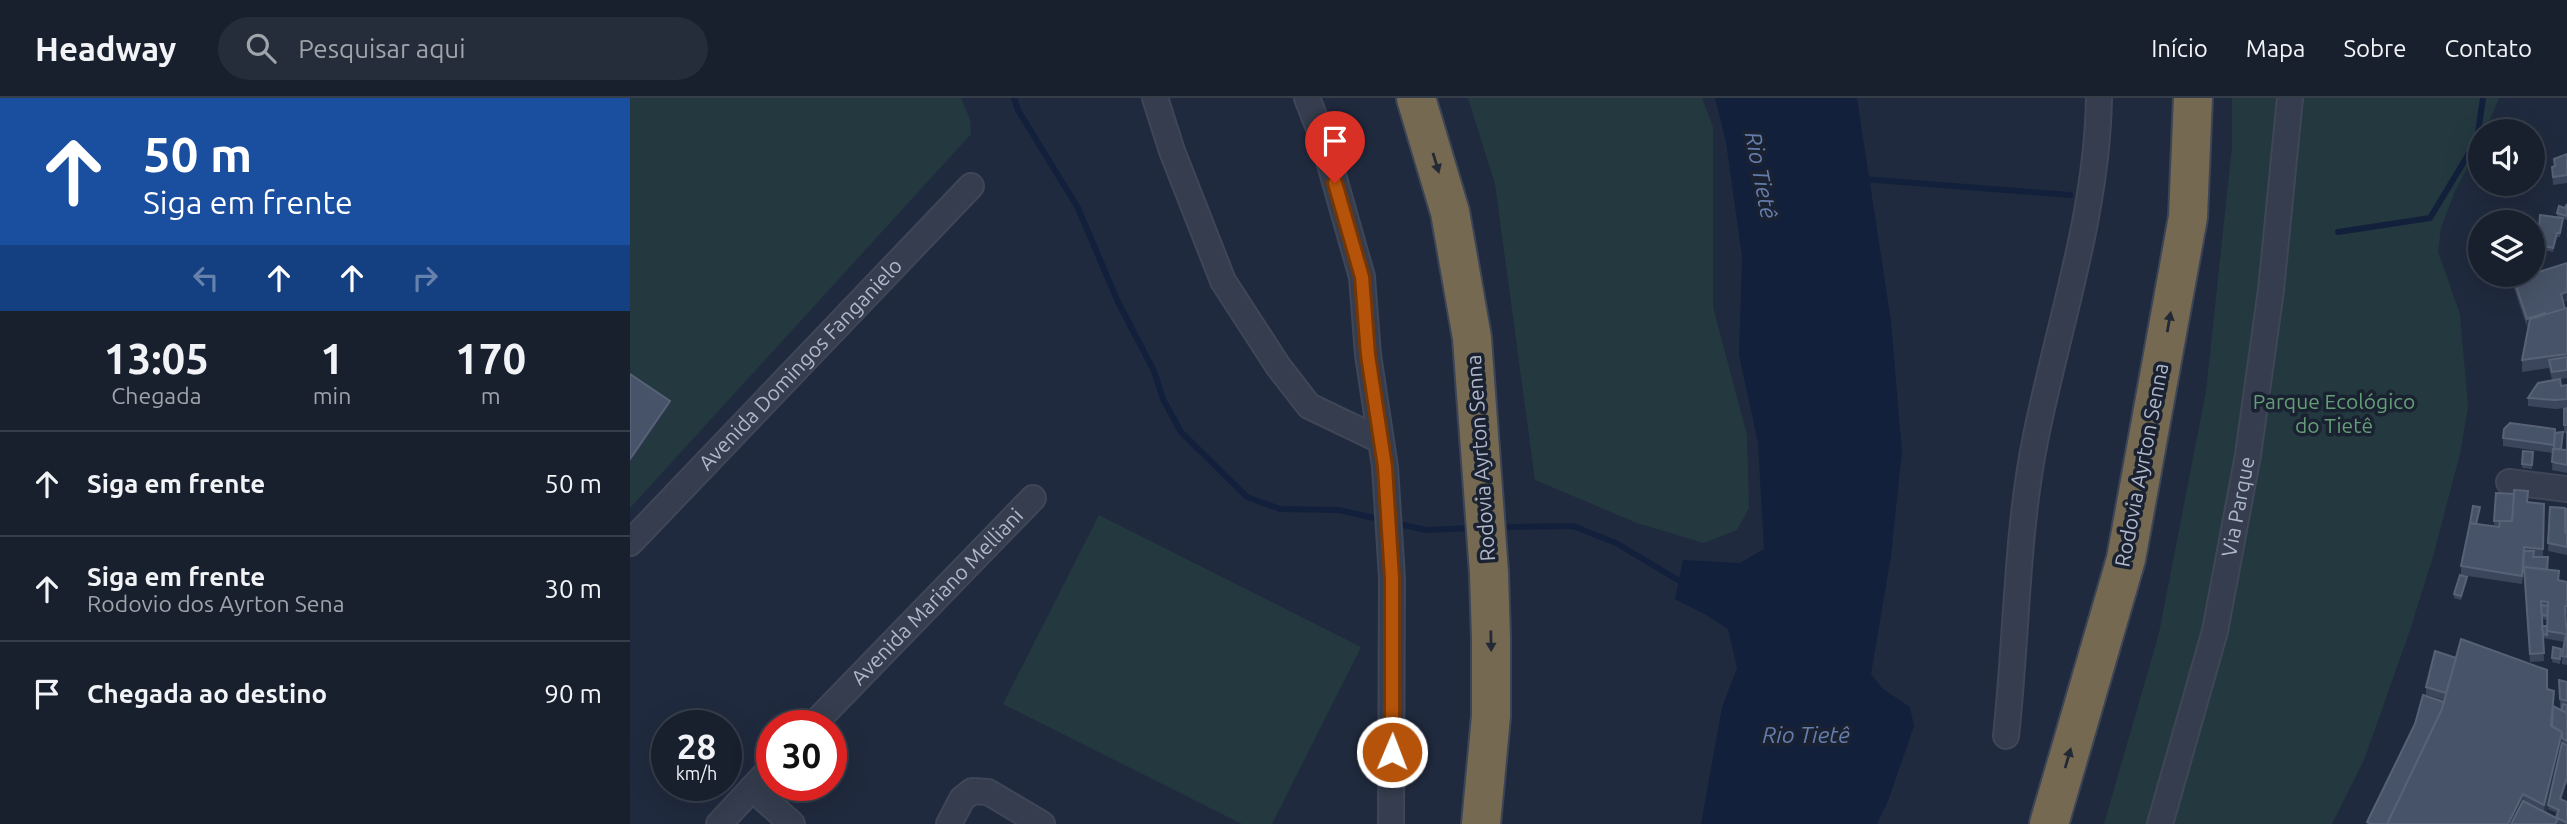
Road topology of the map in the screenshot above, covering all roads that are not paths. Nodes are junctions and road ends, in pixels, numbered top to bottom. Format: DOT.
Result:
graph roads {
  1 [pos="1155,98"];
  2 [pos="1307,98"];
  3 [pos="1416,98"];
  4 [pos="2098,98"];
  5 [pos="2193,98"];
  6 [pos="2290,98"];
  7 [pos="971,186"];
  8 [pos="1380,440"];
  9 [pos="2509,482"];
  10 [pos="2567,489"];
  11 [pos="1033,498"];
  12 [pos="630,543"];
  13 [pos="827,710"];
  14 [pos="2006,736"];
  15 [pos="756,784"];
  16 [pos="752,788"];
  17 [pos="719,824"];
  18 [pos="792,824"];
  19 [pos="949,824"];
  20 [pos="1042,824"];
  21 [pos="1391,824"];
  22 [pos="1481,824"];
  23 [pos="2049,824"];
  24 [pos="2160,824"];
  1 -- 8 [label="street"];
  2 -- 8 [label="street"];
  3 -- 22 [label="highway, Rodovia Ayrton Senna, one-way"];
  4 -- 14 [label="street"];
  23 -- 5 [label="highway, Rodovia Ayrton Senna, one-way"];
  6 -- 24 [label="street, Via Parque"];
  7 -- 12 [label="street, Avenida Domingos Fanganielo"];
  8 -- 21 [label="street"];
  9 -- 10 [label="street"];
  11 -- 13 [label="street, Avenida Mariano Melliani"];
  15 -- 16 [label="street"];
  16 -- 17 [label="street"];
  16 -- 18 [label="street"];
  19 -- 20 [label="street"];
}
